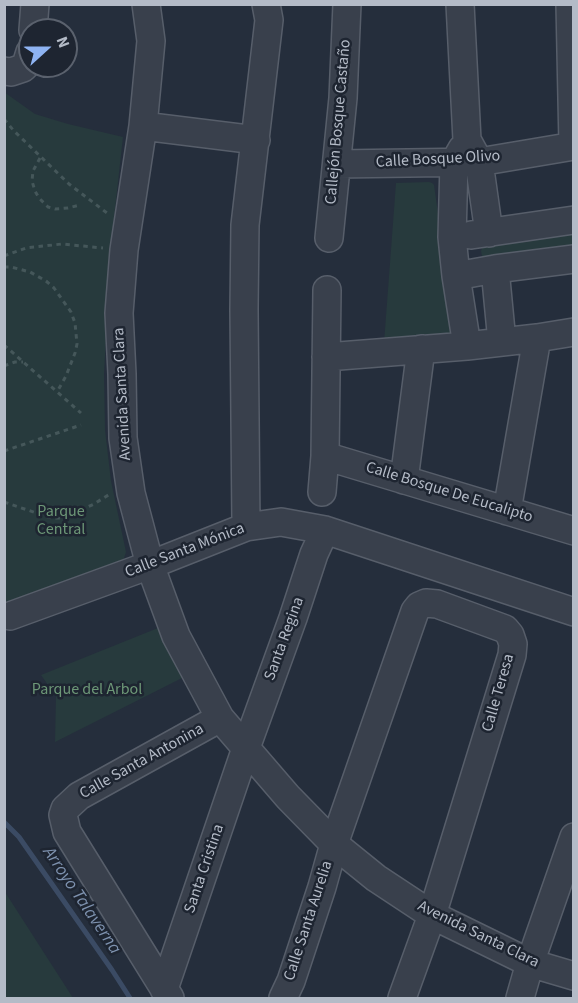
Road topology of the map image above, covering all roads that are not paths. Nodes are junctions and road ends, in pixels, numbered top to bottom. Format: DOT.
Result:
graph roads {
  1 [pos="146,4"];
  2 [pos="266,4"];
  3 [pos="347,4"];
  4 [pos="460,4"];
  5 [pos="570,4"];
  6 [pos="143,126"];
  7 [pos="256,140"];
  8 [pos="573,146"];
  9 [pos="467,155"];
  10 [pos="337,164"];
  11 [pos="573,220"];
  12 [pos="489,233"];
  13 [pos="452,237"];
  14 [pos="329,238"];
  15 [pos="573,260"];
  16 [pos="495,269"];
  17 [pos="456,276"];
  18 [pos="327,290"];
  19 [pos="573,332"];
  20 [pos="537,338"];
  21 [pos="502,342"];
  22 [pos="467,346"];
  23 [pos="421,349"];
  24 [pos="326,357"];
  25 [pos="325,456"];
  26 [pos="404,480"];
  27 [pos="322,492"];
  28 [pos="507,511"];
  29 [pos="246,526"];
  30 [pos="325,530"];
  31 [pos="573,531"];
  32 [pos="150,565"];
  33 [pos="573,612"];
  34 [pos="10,616"];
  35 [pos="220,718"];
  36 [pos="246,748"];
  37 [pos="573,837"];
  38 [pos="334,844"];
  39 [pos="432,915"];
  40 [pos="530,963"];
  41 [pos="573,976"];
  42 [pos="167,994"];
  43 [pos="283,999"];
  44 [pos="402,999"];
  45 [pos="520,999"];
  1 -- 6 [label="street, Avenida Santa Clara"];
  2 -- 7 [label="street"];
  3 -- 10 [label="street, Callejón Bosque Castaño"];
  4 -- 9 [label="street"];
  5 -- 8 [label="street"];
  6 -- 7 [label="street"];
  6 -- 32 [label="street, Avenida Santa Clara"];
  7 -- 29 [label="street"];
  8 -- 9 [label="street, Calle Bosque Olivo"];
  9 -- 10 [label="street, Calle Bosque Olivo"];
  9 -- 12 [label="street"];
  9 -- 13 [label="street"];
  10 -- 14 [label="street, Callejón Bosque Castaño"];
  11 -- 12 [label="street"];
  12 -- 13 [label="street"];
  13 -- 17 [label="street"];
  15 -- 16 [label="street"];
  16 -- 17 [label="street"];
  16 -- 21 [label="street"];
  17 -- 22 [label="street"];
  18 -- 24 [label="street"];
  19 -- 20 [label="street"];
  20 -- 21 [label="street"];
  20 -- 28 [label="street"];
  21 -- 22 [label="street"];
  22 -- 23 [label="street"];
  23 -- 24 [label="street"];
  23 -- 26 [label="street"];
  24 -- 25 [label="street"];
  25 -- 26 [label="street, Calle Bosque De Eucalipto"];
  25 -- 27 [label="street"];
  26 -- 28 [label="street, Calle Bosque De Eucalipto"];
  28 -- 31 [label="street, Calle Bosque De Eucalipto"];
  29 -- 30 [label="street, Calle Santa Mónica"];
  29 -- 32 [label="street, Calle Santa Mónica"];
  30 -- 33 [label="street, Calle Santa Mónica"];
  30 -- 36 [label="street, Santa Regina"];
  32 -- 34 [label="street, Calle Santa Mónica"];
  32 -- 35 [label="street, Avenida Santa Clara"];
  35 -- 36 [label="street, Avenida Santa Clara"];
  35 -- 42 [label="street, Calle Santa Antonina"];
  36 -- 38 [label="street, Avenida Santa Clara"];
  36 -- 42 [label="street, Santa Cristina"];
  37 -- 40 [label="street"];
  38 -- 39 [label="street, Avenida Santa Clara"];
  38 -- 39 [label="street, Calle Teresa"];
  38 -- 43 [label="street, Calle Santa Aurelia"];
  39 -- 40 [label="street, Avenida Santa Clara"];
  39 -- 44 [label="street"];
  40 -- 41 [label="street, Avenida Santa Clara"];
  40 -- 45 [label="street"];
}
